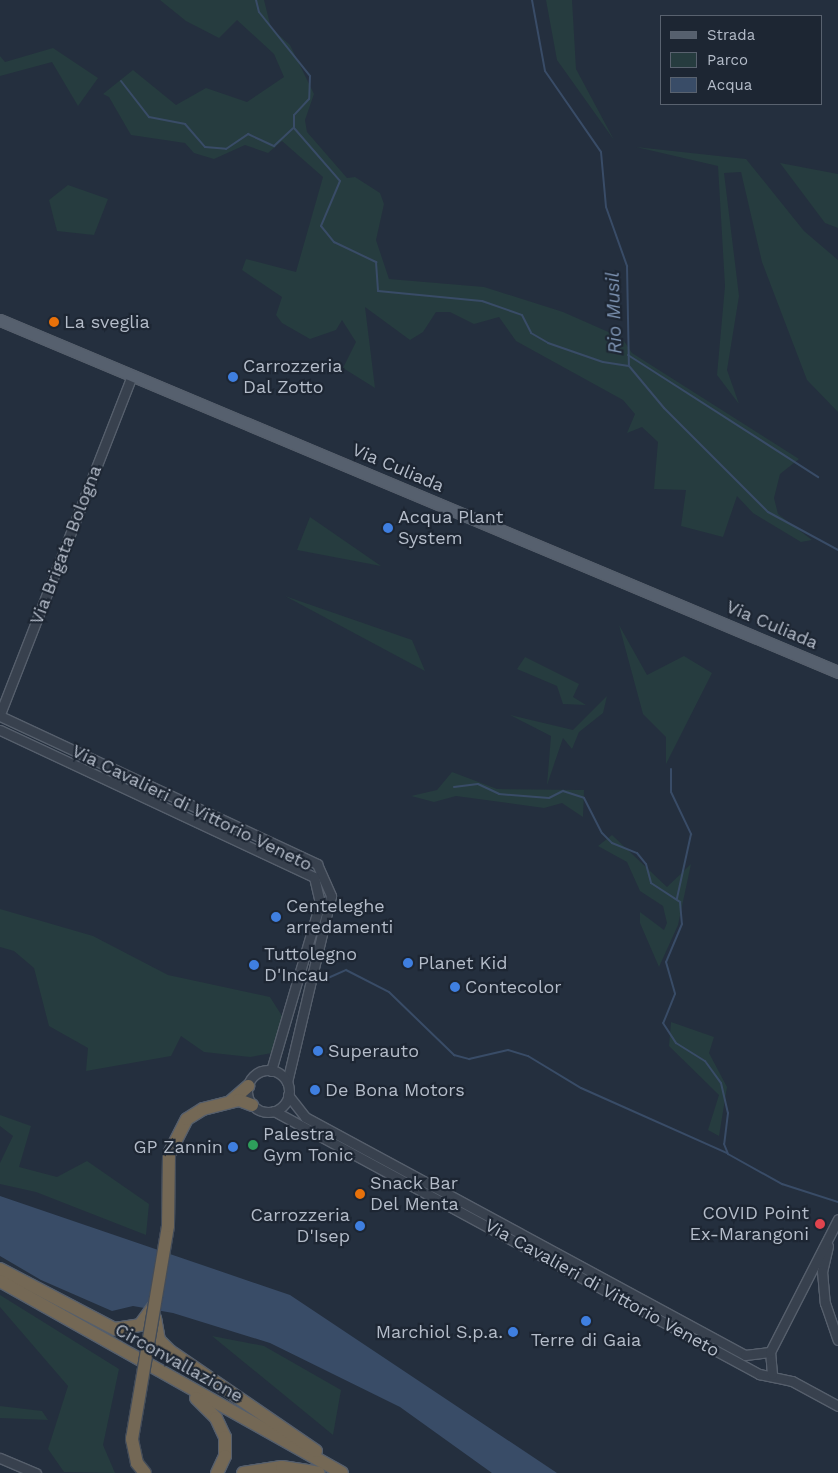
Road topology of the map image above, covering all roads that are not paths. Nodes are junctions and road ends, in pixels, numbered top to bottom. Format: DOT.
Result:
graph roads {
  1 [pos="0,320"];
  2 [pos="132,375"];
  3 [pos="838,672"];
  4 [pos="0,715"];
  5 [pos="0,730"];
  6 [pos="271,1071"];
  7 [pos="287,1082"];
  8 [pos="248,1086"];
  9 [pos="288,1095"];
  10 [pos="229,1102"];
  11 [pos="252,1105"];
  12 [pos="274,1111"];
  13 [pos="838,1218"];
  14 [pos="830,1232"];
  15 [pos="0,1269"];
  16 [pos="812,1269"];
  17 [pos="822,1271"];
  18 [pos="0,1281"];
  19 [pos="154,1306"];
  20 [pos="838,1340"];
  21 [pos="770,1352"];
  22 [pos="772,1374"];
  23 [pos="181,1385"];
  24 [pos="838,1406"];
  25 [pos="0,1458"];
  26 [pos="36,1473"];
  27 [pos="145,1473"];
  28 [pos="217,1473"];
  29 [pos="243,1473"];
  30 [pos="319,1473"];
  31 [pos="342,1473"];
  32 [pos="346,1473"];
  1 -- 2 [label="main road, Via Culiada"];
  2 -- 3 [label="main road, Via Culiada"];
  2 -- 4 [label="street, Via Brigata Bologna"];
  4 -- 7 [label="street, Via Cavalieri di Vittorio Veneto"];
  5 -- 6 [label="street, Via Cavalieri di Vittorio Veneto"];
  6 -- 7 [label="street"];
  6 -- 8 [label="street"];
  7 -- 9 [label="street"];
  8 -- 10 [label="highway"];
  8 -- 11 [label="street"];
  9 -- 12 [label="street"];
  9 -- 21 [label="street, Via Cavalieri di Vittorio Veneto"];
  10 -- 11 [label="highway"];
  10 -- 19 [label="highway, bridge"];
  11 -- 12 [label="street"];
  12 -- 22 [label="street, Via Cavalieri di Vittorio Veneto"];
  13 -- 14 [label="street"];
  14 -- 16 [label="street"];
  14 -- 17 [label="street"];
  15 -- 19 [label="highway"];
  16 -- 17 [label="street"];
  16 -- 21 [label="street"];
  17 -- 20 [label="street"];
  18 -- 23 [label="highway, Circonvallazione"];
  19 -- 27 [label="highway, bridge"];
  19 -- 32 [label="highway, bridge"];
  21 -- 22 [label="street"];
  22 -- 24 [label="street, Via Cavalieri di Vittorio Veneto"];
  23 -- 28 [label="highway"];
  23 -- 31 [label="highway, Circonvallazione"];
  25 -- 26 [label="street"];
  29 -- 30 [label="highway"];
}
